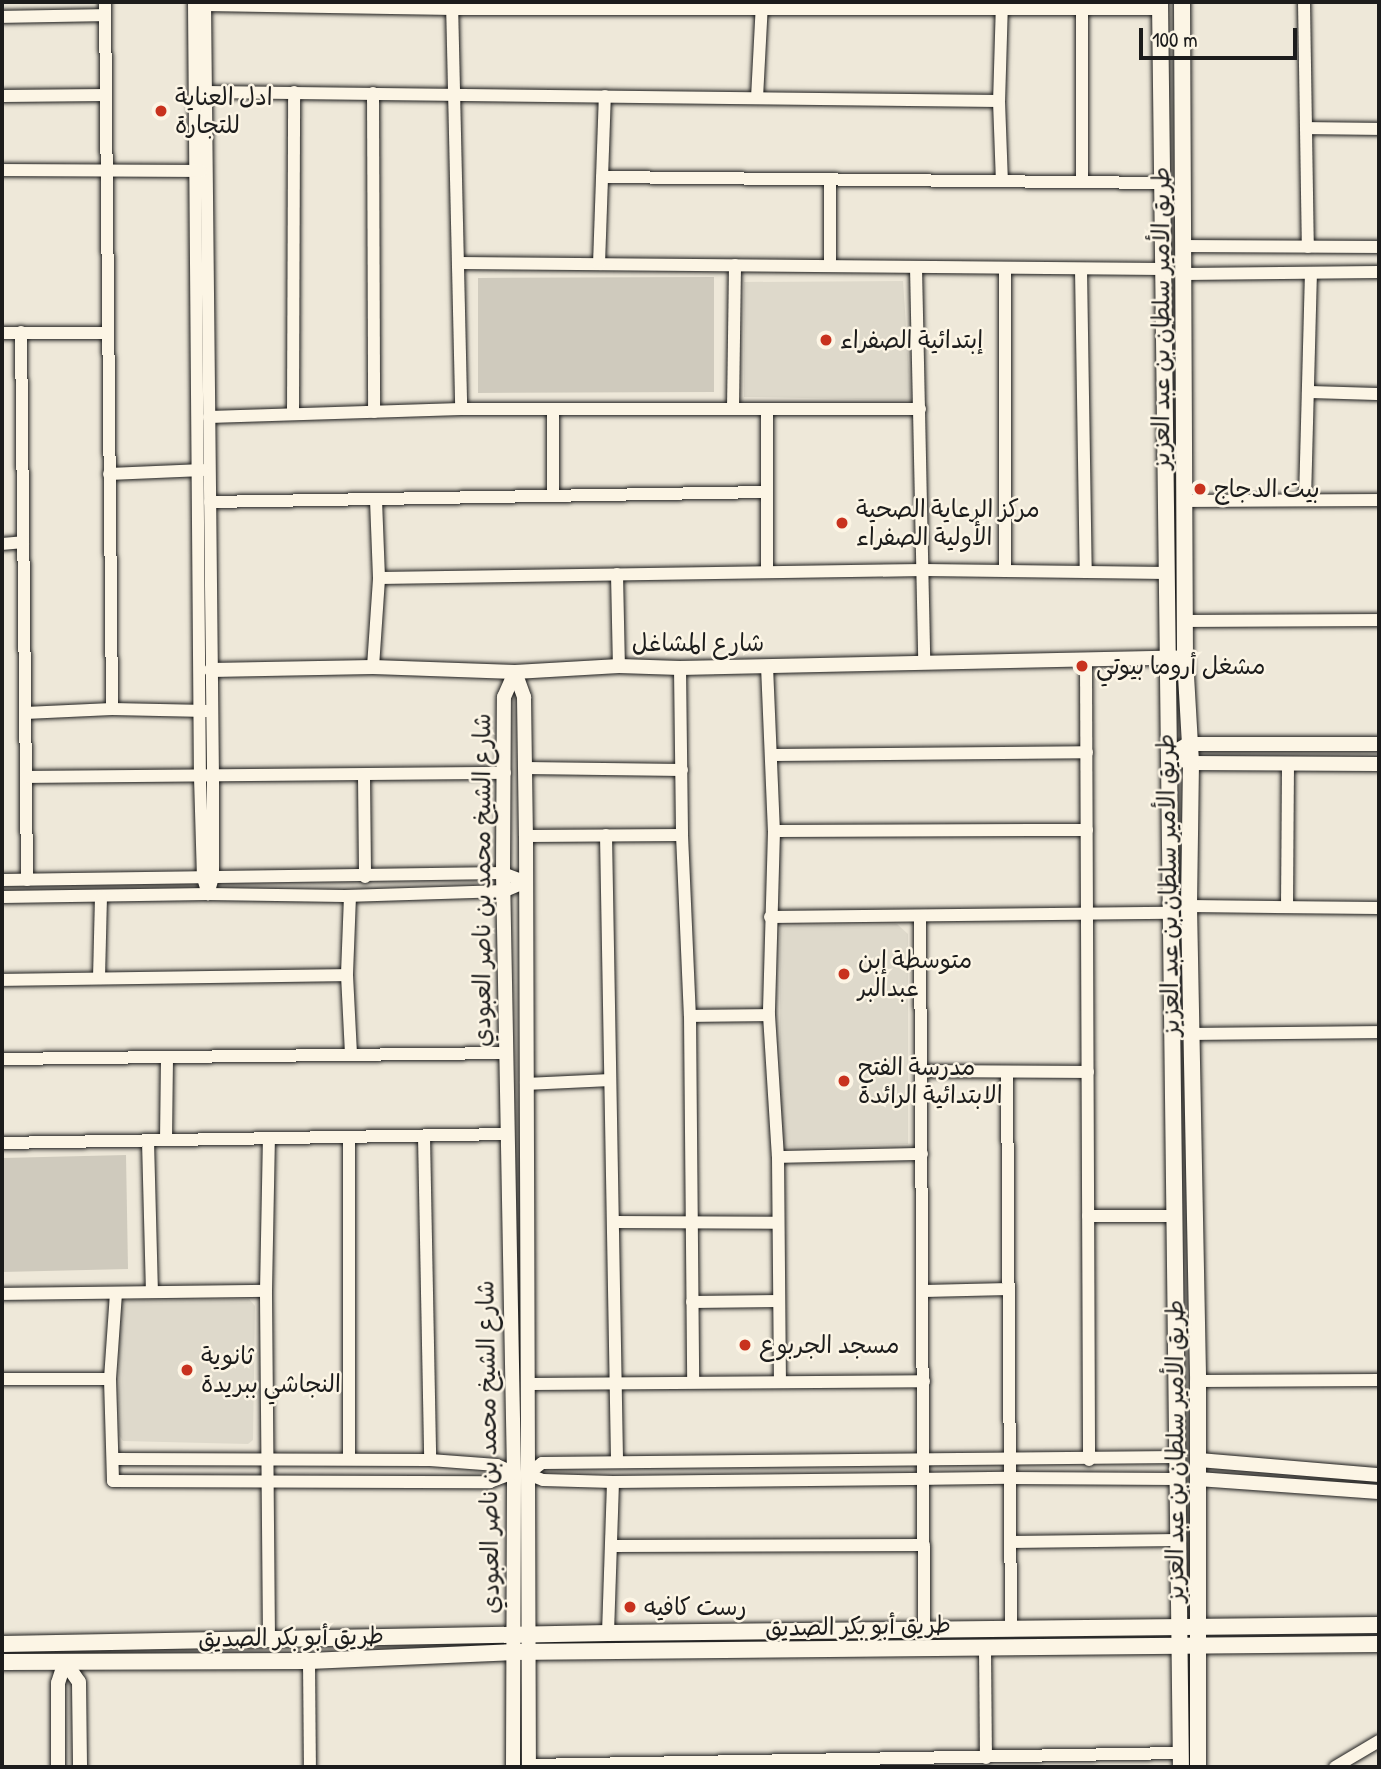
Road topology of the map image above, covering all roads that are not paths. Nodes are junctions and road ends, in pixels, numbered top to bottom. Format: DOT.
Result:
graph roads {
  1 [pos="1182,2"];
  2 [pos="1304,2"];
  3 [pos="201,3"];
  4 [pos="452,5"];
  5 [pos="762,5"];
  6 [pos="1002,5"];
  7 [pos="1082,5"];
  8 [pos="1160,6"];
  9 [pos="105,8"];
  10 [pos="2,17"];
  11 [pos="206,92"];
  12 [pos="294,92"];
  13 [pos="373,93"];
  14 [pos="454,93"];
  15 [pos="106,95"];
  16 [pos="2,96"];
  17 [pos="605,96"];
  18 [pos="757,98"];
  19 [pos="999,100"];
  20 [pos="1306,128"];
  21 [pos="1379,129"];
  22 [pos="2,170"];
  23 [pos="107,170"];
  24 [pos="201,171"];
  25 [pos="603,177"];
  26 [pos="830,179"];
  27 [pos="1002,181"];
  28 [pos="1082,182"];
  29 [pos="1163,183"];
  30 [pos="1184,246"];
  31 [pos="1308,247"];
  32 [pos="1379,247"];
  33 [pos="458,264"];
  34 [pos="599,264"];
  35 [pos="735,265"];
  36 [pos="830,266"];
  37 [pos="916,267"];
  38 [pos="1005,268"];
  39 [pos="1081,269"];
  40 [pos="1163,269"];
  41 [pos="1379,272"];
  42 [pos="1311,273"];
  43 [pos="1184,274"];
  44 [pos="21,332"];
  45 [pos="2,333"];
  46 [pos="108,333"];
  47 [pos="1308,392"];
  48 [pos="1379,394"];
  49 [pos="461,409"];
  50 [pos="553,409"];
  51 [pos="733,409"];
  52 [pos="767,409"];
  53 [pos="920,409"];
  54 [pos="374,412"];
  55 [pos="293,414"];
  56 [pos="209,417"];
  57 [pos="204,470"];
  58 [pos="109,474"];
  59 [pos="767,492"];
  60 [pos="554,496"];
  61 [pos="376,499"];
  62 [pos="1305,500"];
  63 [pos="1379,500"];
  64 [pos="1185,501"];
  65 [pos="210,502"];
  66 [pos="23,542"];
  67 [pos="2,544"];
  68 [pos="924,570"];
  69 [pos="1005,571"];
  70 [pos="767,572"];
  71 [pos="1086,572"];
  72 [pos="1167,573"];
  73 [pos="617,574"];
  74 [pos="379,578"];
  75 [pos="1379,620"];
  76 [pos="1186,621"];
  77 [pos="1167,657"];
  78 [pos="1185,658"];
  79 [pos="924,662"];
  80 [pos="1086,662"];
  81 [pos="619,666"];
  82 [pos="767,666"];
  83 [pos="373,667"];
  84 [pos="680,668"];
  85 [pos="211,670"];
  86 [pos="515,671"];
  87 [pos="111,709"];
  88 [pos="206,711"];
  89 [pos="25,713"];
  90 [pos="1188,744"];
  91 [pos="1379,744"];
  92 [pos="1087,752"];
  93 [pos="772,755"];
  94 [pos="1169,755"];
  95 [pos="1191,763"];
  96 [pos="1379,764"];
  97 [pos="1288,765"];
  98 [pos="525,768"];
  99 [pos="682,770"];
  100 [pos="505,773"];
  101 [pos="364,776"];
  102 [pos="26,777"];
  103 [pos="206,777"];
  104 [pos="1087,830"];
  105 [pos="774,831"];
  106 [pos="526,835"];
  107 [pos="606,835"];
  108 [pos="682,835"];
  109 [pos="503,873"];
  110 [pos="208,877"];
  111 [pos="365,877"];
  112 [pos="2,880"];
  113 [pos="27,880"];
  114 [pos="526,882"];
  115 [pos="505,891"];
  116 [pos="208,894"];
  117 [pos="101,896"];
  118 [pos="350,896"];
  119 [pos="2,897"];
  120 [pos="1189,906"];
  121 [pos="1287,907"];
  122 [pos="1379,908"];
  123 [pos="1087,913"];
  124 [pos="1170,913"];
  125 [pos="770,917"];
  126 [pos="920,917"];
  127 [pos="347,975"];
  128 [pos="99,978"];
  129 [pos="2,980"];
  130 [pos="769,1015"];
  131 [pos="690,1016"];
  132 [pos="1379,1032"];
  133 [pos="1194,1034"];
  134 [pos="505,1053"];
  135 [pos="351,1055"];
  136 [pos="167,1057"];
  137 [pos="2,1059"];
  138 [pos="922,1071"];
  139 [pos="1007,1072"];
  140 [pos="1088,1072"];
  141 [pos="610,1080"];
  142 [pos="526,1084"];
  143 [pos="506,1133"];
  144 [pos="424,1136"];
  145 [pos="349,1137"];
  146 [pos="269,1139"];
  147 [pos="148,1140"];
  148 [pos="166,1140"];
  149 [pos="2,1143"];
  150 [pos="922,1154"];
  151 [pos="778,1157"];
  152 [pos="1088,1216"];
  153 [pos="1172,1216"];
  154 [pos="691,1221"];
  155 [pos="613,1222"];
  156 [pos="778,1223"];
  157 [pos="1009,1289"];
  158 [pos="265,1291"];
  159 [pos="923,1291"];
  160 [pos="152,1292"];
  161 [pos="116,1293"];
  162 [pos="2,1294"];
  163 [pos="779,1301"];
  164 [pos="692,1302"];
  165 [pos="2,1379"];
  166 [pos="110,1379"];
  167 [pos="1379,1380"];
  168 [pos="693,1381"];
  169 [pos="780,1381"];
  170 [pos="924,1381"];
  171 [pos="1198,1381"];
  172 [pos="615,1382"];
  173 [pos="530,1384"];
  174 [pos="268,1457"];
  175 [pos="1177,1457"];
  176 [pos="114,1459"];
  177 [pos="349,1459"];
  178 [pos="430,1460"];
  179 [pos="1089,1460"];
  180 [pos="1199,1460"];
  181 [pos="925,1461"];
  182 [pos="1009,1461"];
  183 [pos="617,1462"];
  184 [pos="521,1473"];
  185 [pos="1379,1475"];
  186 [pos="925,1478"];
  187 [pos="1009,1478"];
  188 [pos="1177,1479"];
  189 [pos="1198,1479"];
  190 [pos="612,1482"];
  191 [pos="268,1483"];
  192 [pos="1379,1492"];
  193 [pos="1179,1540"];
  194 [pos="1010,1542"];
  195 [pos="924,1545"];
  196 [pos="611,1546"];
  197 [pos="1379,1625"];
  198 [pos="1198,1626"];
  199 [pos="1180,1627"];
  200 [pos="1012,1630"];
  201 [pos="924,1632"];
  202 [pos="608,1633"];
  203 [pos="530,1635"];
  204 [pos="269,1639"];
  205 [pos="2,1644"];
  206 [pos="513,1644"];
  207 [pos="1379,1644"];
  208 [pos="1188,1645"];
  209 [pos="985,1647"];
  210 [pos="530,1654"];
  211 [pos="65,1661"];
  212 [pos="309,1661"];
  213 [pos="2,1662"];
  214 [pos="1379,1741"];
  215 [pos="1181,1760"];
  216 [pos="978,1761"];
  217 [pos="1074,1762"];
  218 [pos="858,1764"];
  219 [pos="752,1765"];
  220 [pos="529,1766"];
  221 [pos="58,1767"];
  222 [pos="80,1767"];
  223 [pos="310,1767"];
  224 [pos="513,1767"];
  225 [pos="1198,1767"];
  226 [pos="1335,1767"];
  1 -- 30 [label="main road, طريق الأمير سلطان بن عبد العزيز"];
  2 -- 20 [label="street"];
  3 -- 4 [label="street"];
  3 -- 11 [label="street"];
  3 -- 24 [label="street"];
  4 -- 5 [label="street"];
  4 -- 14 [label="street"];
  5 -- 6 [label="street"];
  5 -- 18 [label="street"];
  6 -- 7 [label="street"];
  6 -- 19 [label="street"];
  7 -- 8 [label="street"];
  7 -- 28 [label="street"];
  8 -- 29 [label="main road, طريق الأمير سلطان بن عبد العزيز"];
  9 -- 10 [label="street"];
  9 -- 15 [label="street"];
  11 -- 12 [label="street"];
  11 -- 24 [label="street"];
  12 -- 13 [label="street"];
  12 -- 55 [label="street"];
  13 -- 14 [label="street"];
  13 -- 54 [label="street"];
  14 -- 17 [label="street"];
  14 -- 33 [label="street"];
  15 -- 16 [label="street"];
  15 -- 23 [label="street"];
  17 -- 18 [label="street"];
  17 -- 25 [label="street"];
  18 -- 19 [label="street"];
  19 -- 27 [label="street"];
  20 -- 21 [label="street"];
  20 -- 31 [label="street"];
  22 -- 23 [label="street"];
  23 -- 24 [label="street"];
  23 -- 46 [label="street"];
  24 -- 56 [label="street"];
  24 -- 57 [label="street"];
  25 -- 26 [label="street"];
  25 -- 34 [label="street"];
  26 -- 27 [label="street"];
  26 -- 36 [label="street"];
  27 -- 28 [label="street"];
  28 -- 29 [label="street"];
  29 -- 40 [label="main road, طريق الأمير سلطان بن عبد العزيز"];
  30 -- 31 [label="street"];
  30 -- 43 [label="main road, طريق الأمير سلطان بن عبد العزيز"];
  31 -- 32 [label="street"];
  33 -- 34 [label="street"];
  33 -- 49 [label="street"];
  34 -- 35 [label="street"];
  35 -- 36 [label="street"];
  35 -- 51 [label="street"];
  36 -- 37 [label="street"];
  37 -- 38 [label="street"];
  37 -- 53 [label="street"];
  38 -- 39 [label="street"];
  38 -- 69 [label="street"];
  39 -- 40 [label="street"];
  39 -- 71 [label="street"];
  40 -- 72 [label="main road, طريق الأمير سلطان بن عبد العزيز"];
  41 -- 42 [label="street"];
  42 -- 43 [label="street"];
  42 -- 47 [label="street"];
  43 -- 64 [label="main road, طريق الأمير سلطان بن عبد العزيز"];
  44 -- 45 [label="street"];
  44 -- 46 [label="street"];
  44 -- 66 [label="street"];
  46 -- 58 [label="street"];
  47 -- 48 [label="street"];
  47 -- 62 [label="street"];
  49 -- 50 [label="street"];
  49 -- 54 [label="street"];
  50 -- 51 [label="street"];
  50 -- 60 [label="street"];
  51 -- 52 [label="street"];
  52 -- 53 [label="street"];
  52 -- 59 [label="street"];
  53 -- 68 [label="street"];
  54 -- 55 [label="street"];
  55 -- 56 [label="street"];
  56 -- 57 [label="street"];
  57 -- 58 [label="street"];
  57 -- 65 [label="street"];
  57 -- 88 [label="street"];
  58 -- 87 [label="street"];
  59 -- 60 [label="street"];
  59 -- 70 [label="street"];
  60 -- 61 [label="street"];
  61 -- 65 [label="street"];
  61 -- 74 [label="street"];
  62 -- 63 [label="street"];
  62 -- 64 [label="street"];
  64 -- 76 [label="main road, طريق الأمير سلطان بن عبد العزيز"];
  65 -- 85 [label="street"];
  66 -- 67 [label="street"];
  66 -- 89 [label="street"];
  68 -- 69 [label="street"];
  68 -- 70 [label="street"];
  68 -- 79 [label="street"];
  69 -- 71 [label="street"];
  70 -- 73 [label="street"];
  71 -- 72 [label="street"];
  72 -- 77 [label="main road, طريق الأمير سلطان بن عبد العزيز"];
  73 -- 74 [label="street"];
  73 -- 81 [label="street"];
  74 -- 83 [label="street"];
  75 -- 76 [label="street"];
  76 -- 78 [label="main road, طريق الأمير سلطان بن عبد العزيز"];
  77 -- 78 [label="street, شارع المشاغل"];
  77 -- 80 [label="street, شارع المشاغل"];
  77 -- 94 [label="main road, طريق الأمير سلطان بن عبد العزيز"];
  78 -- 90 [label="main road, طريق الأمير سلطان بن عبد العزيز"];
  79 -- 80 [label="street, شارع المشاغل"];
  79 -- 82 [label="street, شارع المشاغل"];
  80 -- 92 [label="street"];
  81 -- 84 [label="street, شارع المشاغل"];
  81 -- 86 [label="street, شارع المشاغل"];
  82 -- 84 [label="street, شارع المشاغل"];
  82 -- 93 [label="street"];
  83 -- 85 [label="street, شارع المشاغل"];
  83 -- 86 [label="street, شارع المشاغل"];
  84 -- 99 [label="street"];
  85 -- 88 [label="street"];
  86 -- 98 [label="street, شارع الشيخ محمد بن ناصر العبودي"];
  86 -- 100 [label="street, شارع الشيخ محمد بن ناصر العبودي"];
  87 -- 88 [label="street"];
  87 -- 89 [label="street"];
  88 -- 103 [label="street"];
  89 -- 102 [label="street"];
  90 -- 91 [label="street"];
  90 -- 94 [label="street"];
  90 -- 95 [label="main road, طريق الأمير سلطان بن عبد العزيز"];
  92 -- 93 [label="street"];
  92 -- 104 [label="street"];
  93 -- 105 [label="street"];
  94 -- 95 [label="street"];
  94 -- 124 [label="main road, طريق الأمير سلطان بن عبد العزيز"];
  95 -- 97 [label="street"];
  95 -- 120 [label="main road, طريق الأمير سلطان بن عبد العزيز"];
  96 -- 97 [label="street"];
  97 -- 121 [label="street"];
  98 -- 99 [label="street"];
  98 -- 106 [label="street, شارع الشيخ محمد بن ناصر العبودي"];
  99 -- 108 [label="street"];
  100 -- 101 [label="street"];
  100 -- 109 [label="street, شارع الشيخ محمد بن ناصر العبودي"];
  101 -- 103 [label="street"];
  101 -- 111 [label="street"];
  102 -- 103 [label="street"];
  102 -- 113 [label="street"];
  103 -- 110 [label="street"];
  104 -- 105 [label="street"];
  104 -- 123 [label="street"];
  105 -- 125 [label="street"];
  106 -- 107 [label="street"];
  106 -- 114 [label="street, شارع الشيخ محمد بن ناصر العبودي"];
  107 -- 108 [label="street"];
  107 -- 141 [label="street"];
  108 -- 131 [label="street"];
  109 -- 111 [label="street"];
  109 -- 114 [label="street"];
  109 -- 115 [label="street, شارع الشيخ محمد بن ناصر العبودي"];
  110 -- 111 [label="street"];
  110 -- 113 [label="street"];
  110 -- 116 [label="street"];
  112 -- 113 [label="street"];
  114 -- 115 [label="street"];
  114 -- 142 [label="street, شارع الشيخ محمد بن ناصر العبودي"];
  115 -- 118 [label="street"];
  115 -- 134 [label="street, شارع الشيخ محمد بن ناصر العبودي"];
  116 -- 117 [label="street"];
  116 -- 118 [label="street"];
  117 -- 119 [label="street"];
  117 -- 128 [label="street"];
  118 -- 127 [label="street"];
  120 -- 121 [label="street"];
  120 -- 133 [label="main road, طريق الأمير سلطان بن عبد العزيز"];
  121 -- 122 [label="street"];
  123 -- 124 [label="street"];
  123 -- 126 [label="street"];
  123 -- 140 [label="street"];
  124 -- 153 [label="main road, طريق الأمير سلطان بن عبد العزيز"];
  125 -- 126 [label="street"];
  125 -- 130 [label="street"];
  126 -- 138 [label="street"];
  127 -- 128 [label="street"];
  127 -- 135 [label="street"];
  128 -- 129 [label="street"];
  130 -- 131 [label="street"];
  130 -- 151 [label="street"];
  131 -- 154 [label="street"];
  132 -- 133 [label="street"];
  133 -- 171 [label="main road, طريق الأمير سلطان بن عبد العزيز"];
  134 -- 135 [label="street"];
  134 -- 143 [label="street, شارع الشيخ محمد بن ناصر العبودي"];
  135 -- 136 [label="street"];
  136 -- 137 [label="street"];
  136 -- 148 [label="street"];
  138 -- 139 [label="street"];
  138 -- 150 [label="street"];
  139 -- 140 [label="street"];
  139 -- 157 [label="street"];
  140 -- 152 [label="street"];
  141 -- 142 [label="street"];
  141 -- 155 [label="street"];
  142 -- 173 [label="street, شارع الشيخ محمد بن ناصر العبودي"];
  143 -- 144 [label="street"];
  143 -- 184 [label="street, شارع الشيخ محمد بن ناصر العبودي"];
  144 -- 145 [label="street"];
  144 -- 178 [label="street"];
  145 -- 146 [label="street"];
  145 -- 177 [label="street"];
  146 -- 148 [label="street"];
  146 -- 158 [label="street"];
  147 -- 148 [label="street"];
  147 -- 149 [label="street"];
  147 -- 160 [label="street"];
  150 -- 151 [label="street"];
  150 -- 159 [label="street"];
  151 -- 156 [label="street"];
  152 -- 153 [label="street"];
  152 -- 179 [label="street"];
  153 -- 175 [label="main road, طريق الأمير سلطان بن عبد العزيز"];
  154 -- 155 [label="street"];
  154 -- 156 [label="street"];
  154 -- 164 [label="street"];
  155 -- 172 [label="street"];
  156 -- 163 [label="street"];
  157 -- 159 [label="street"];
  157 -- 182 [label="street"];
  158 -- 160 [label="street"];
  158 -- 174 [label="street"];
  159 -- 170 [label="street"];
  160 -- 161 [label="street"];
  161 -- 162 [label="street"];
  161 -- 166 [label="street"];
  163 -- 164 [label="street"];
  163 -- 169 [label="street"];
  164 -- 168 [label="street"];
  165 -- 166 [label="street"];
  166 -- 176 [label="street"];
  167 -- 171 [label="street"];
  168 -- 169 [label="street"];
  168 -- 172 [label="street"];
  169 -- 170 [label="street"];
  170 -- 181 [label="street"];
  171 -- 180 [label="main road, طريق الأمير سلطان بن عبد العزيز"];
  172 -- 173 [label="street"];
  172 -- 183 [label="street"];
  173 -- 184 [label="street, شارع الشيخ محمد بن ناصر العبودي"];
  174 -- 176 [label="street"];
  174 -- 177 [label="street"];
  174 -- 191 [label="street"];
  175 -- 179 [label="street"];
  175 -- 188 [label="main road, طريق الأمير سلطان بن عبد العزيز"];
  176 -- 191 [label="street"];
  177 -- 178 [label="street"];
  178 -- 184 [label="street"];
  179 -- 182 [label="street"];
  180 -- 185 [label="street"];
  180 -- 189 [label="main road, طريق الأمير سلطان بن عبد العزيز"];
  181 -- 182 [label="street"];
  181 -- 183 [label="street"];
  181 -- 186 [label="street"];
  182 -- 187 [label="street"];
  183 -- 184 [label="street"];
  184 -- 190 [label="street"];
  184 -- 191 [label="street"];
  184 -- 203 [label="street, شارع الشيخ محمد بن ناصر العبودي"];
  184 -- 206 [label="street, شارع الشيخ محمد بن ناصر العبودي"];
  186 -- 187 [label="street"];
  186 -- 190 [label="street"];
  186 -- 195 [label="street"];
  187 -- 188 [label="street"];
  187 -- 194 [label="street"];
  188 -- 193 [label="main road, طريق الأمير سلطان بن عبد العزيز"];
  189 -- 192 [label="street"];
  189 -- 198 [label="main road, طريق الأمير سلطان بن عبد العزيز"];
  190 -- 196 [label="street"];
  191 -- 204 [label="street"];
  193 -- 194 [label="street"];
  193 -- 199 [label="main road, طريق الأمير سلطان بن عبد العزيز"];
  194 -- 200 [label="street"];
  195 -- 196 [label="street"];
  195 -- 201 [label="street"];
  196 -- 202 [label="street"];
  197 -- 198 [label="main road, طريق أبو بكر الصديق"];
  198 -- 199 [label="main road, طريق أبو بكر الصديق"];
  198 -- 208 [label="main road, طريق الأمير سلطان بن عبد العزيز"];
  199 -- 200 [label="main road, طريق أبو بكر الصديق"];
  199 -- 208 [label="main road, طريق الأمير سلطان بن عبد العزيز"];
  200 -- 201 [label="main road, طريق أبو بكر الصديق"];
  201 -- 202 [label="main road, طريق أبو بكر الصديق"];
  202 -- 203 [label="main road, طريق أبو بكر الصديق"];
  203 -- 206 [label="main road, طريق أبو بكر الصديق"];
  203 -- 210 [label="street, شارع الشيخ محمد بن ناصر العبودي"];
  204 -- 205 [label="main road, طريق أبو بكر الصديق"];
  204 -- 206 [label="main road, طريق أبو بكر الصديق"];
  206 -- 210 [label="main road, طريق أبو بكر الصديق"];
  206 -- 212 [label="main road, طريق أبو بكر الصديق"];
  206 -- 224 [label="street, شارع الشيخ محمد بن ناصر العبودي"];
  207 -- 208 [label="main road, طريق أبو بكر الصديق"];
  208 -- 209 [label="main road, طريق أبو بكر الصديق"];
  208 -- 215 [label="main road, طريق الأمير سلطان بن عبد العزيز"];
  208 -- 225 [label="main road, طريق الأمير سلطان بن عبد العزيز"];
  209 -- 210 [label="main road, طريق أبو بكر الصديق"];
  209 -- 216 [label="street"];
  210 -- 220 [label="street, شارع الشيخ محمد بن ناصر العبودي"];
  211 -- 212 [label="main road, طريق أبو بكر الصديق"];
  211 -- 213 [label="main road, طريق أبو بكر الصديق"];
  211 -- 221 [label="street"];
  211 -- 222 [label="street"];
  212 -- 223 [label="street"];
  214 -- 226 [label="street"];
  215 -- 217 [label="street"];
  216 -- 217 [label="street"];
  216 -- 218 [label="street"];
  218 -- 219 [label="street"];
  219 -- 220 [label="street"];
}
